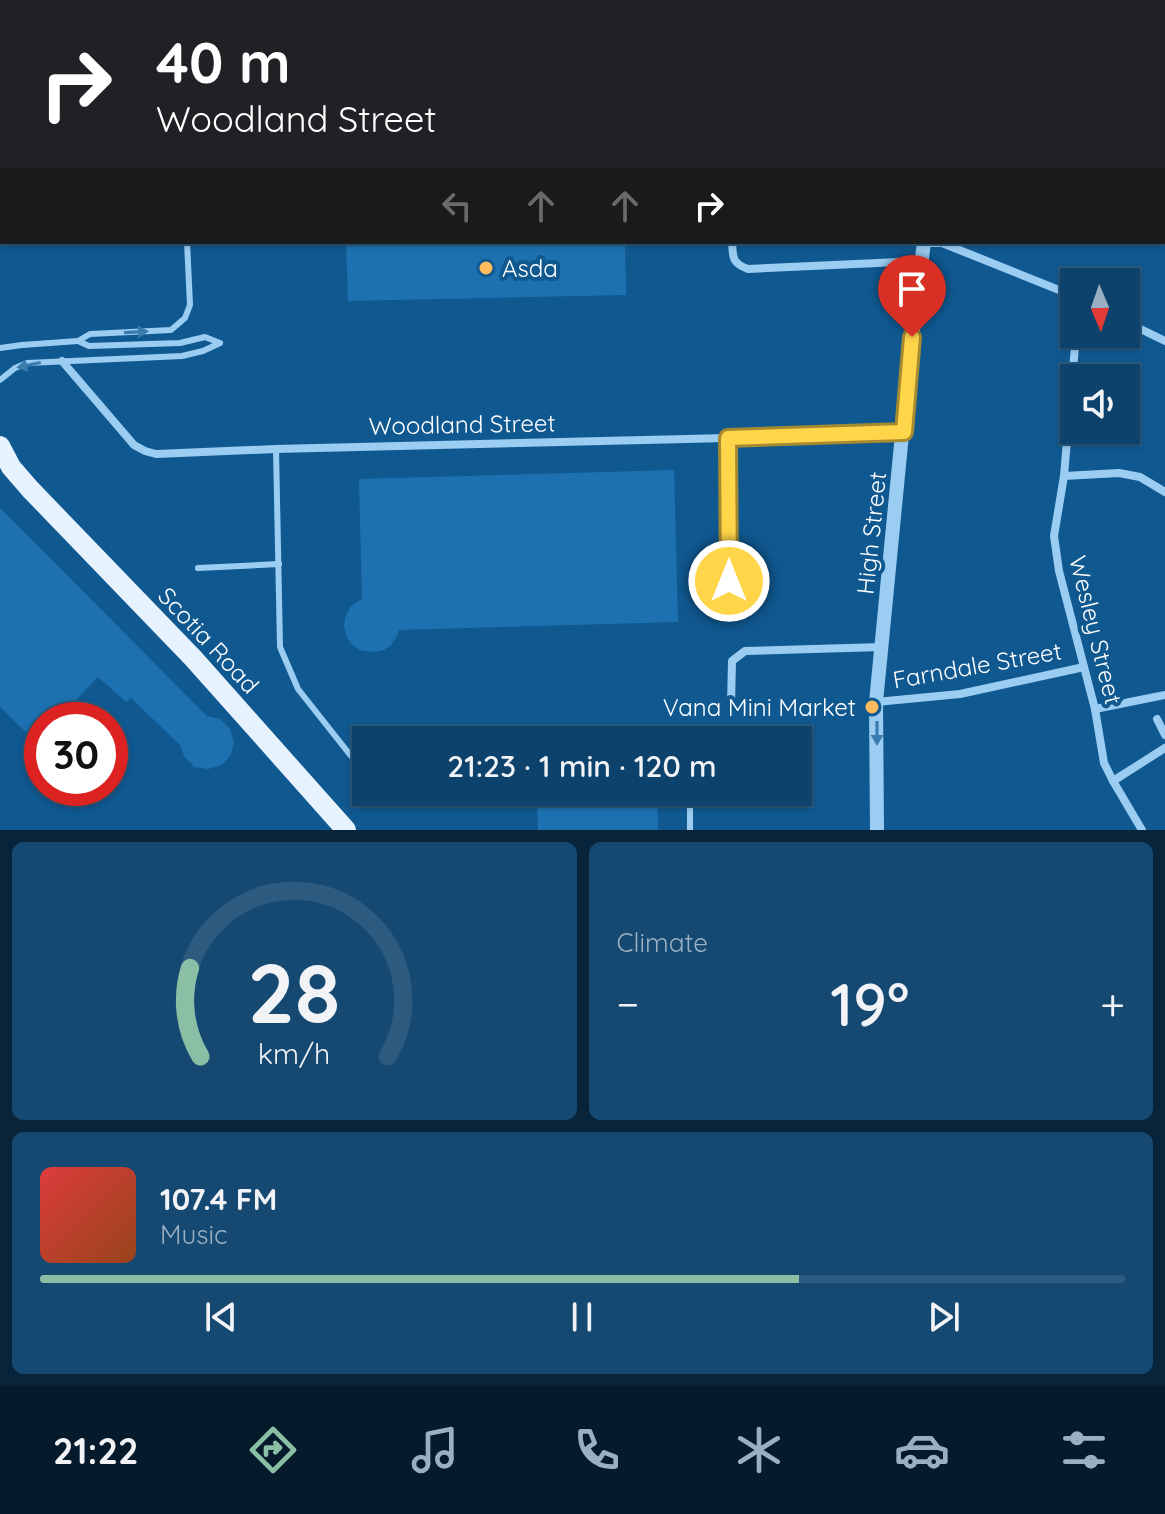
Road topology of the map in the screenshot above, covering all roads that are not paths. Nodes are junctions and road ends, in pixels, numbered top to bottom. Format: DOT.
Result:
graph roads {
  1 [pos="187,244"];
  2 [pos="732,244"];
  3 [pos="924,244"];
  4 [pos="944,244"];
  5 [pos="921,261"];
  6 [pos="1060,290"];
  7 [pos="1140,329"];
  8 [pos="78,341"];
  9 [pos="1165,341"];
  10 [pos="60,342"];
  11 [pos="0,348"];
  12 [pos="1075,348"];
  13 [pos="62,361"];
  14 [pos="0,380"];
  15 [pos="904,432"];
  16 [pos="728,438"];
  17 [pos="0,446"];
  18 [pos="276,449"];
  19 [pos="0,472"];
  20 [pos="1064,476"];
  21 [pos="30,489"];
  22 [pos="1165,492"];
  23 [pos="279,564"];
  24 [pos="198,568"];
  25 [pos="729,581"];
  26 [pos="882,647"];
  27 [pos="1084,667"];
  28 [pos="1165,695"];
  29 [pos="876,702"];
  30 [pos="731,704"];
  31 [pos="1095,709"];
  32 [pos="1157,719"];
  33 [pos="1165,735"];
  34 [pos="1165,748"];
  35 [pos="351,756"];
  36 [pos="1113,781"];
  37 [pos="690,806"];
  38 [pos="346,830"];
  39 [pos="690,830"];
  40 [pos="877,830"];
  41 [pos="1142,830"];
  8 -- 1 [label="lane, one-way"];
  2 -- 5 [label="street"];
  3 -- 5 [label="street, High Street"];
  4 -- 6 [label="street"];
  5 -- 15 [label="street, High Street"];
  7 -- 9 [label="street"];
  8 -- 10 [label="lane"];
  8 -- 13 [label="lane"];
  10 -- 11 [label="lane"];
  10 -- 13 [label="lane"];
  12 -- 20 [label="street, Wesley Street"];
  13 -- 14 [label="lane, one-way"];
  13 -- 18 [label="street, Woodland Street"];
  15 -- 16 [label="street, Woodland Street"];
  15 -- 26 [label="street, High Street"];
  16 -- 18 [label="street, Woodland Street"];
  16 -- 25 [label="street"];
  17 -- 21 [label="main road, Scotia Road"];
  18 -- 23 [label="lane"];
  19 -- 21 [label="main road, Scotia Road"];
  20 -- 22 [label="street"];
  20 -- 27 [label="street, Wesley Street"];
  21 -- 38 [label="main road, Scotia Road"];
  23 -- 24 [label="lane"];
  23 -- 35 [label="lane"];
  26 -- 29 [label="street, High Street"];
  26 -- 30 [label="street"];
  27 -- 29 [label="street, Farndale Street"];
  27 -- 31 [label="street, Wesley Street"];
  28 -- 31 [label="street"];
  29 -- 40 [label="street, High Street, one-way"];
  31 -- 36 [label="street, Wesley Street"];
  32 -- 33 [label="street"];
  34 -- 36 [label="street"];
  36 -- 41 [label="street, Wesley Street"];
  37 -- 39 [label="lane"];
}
